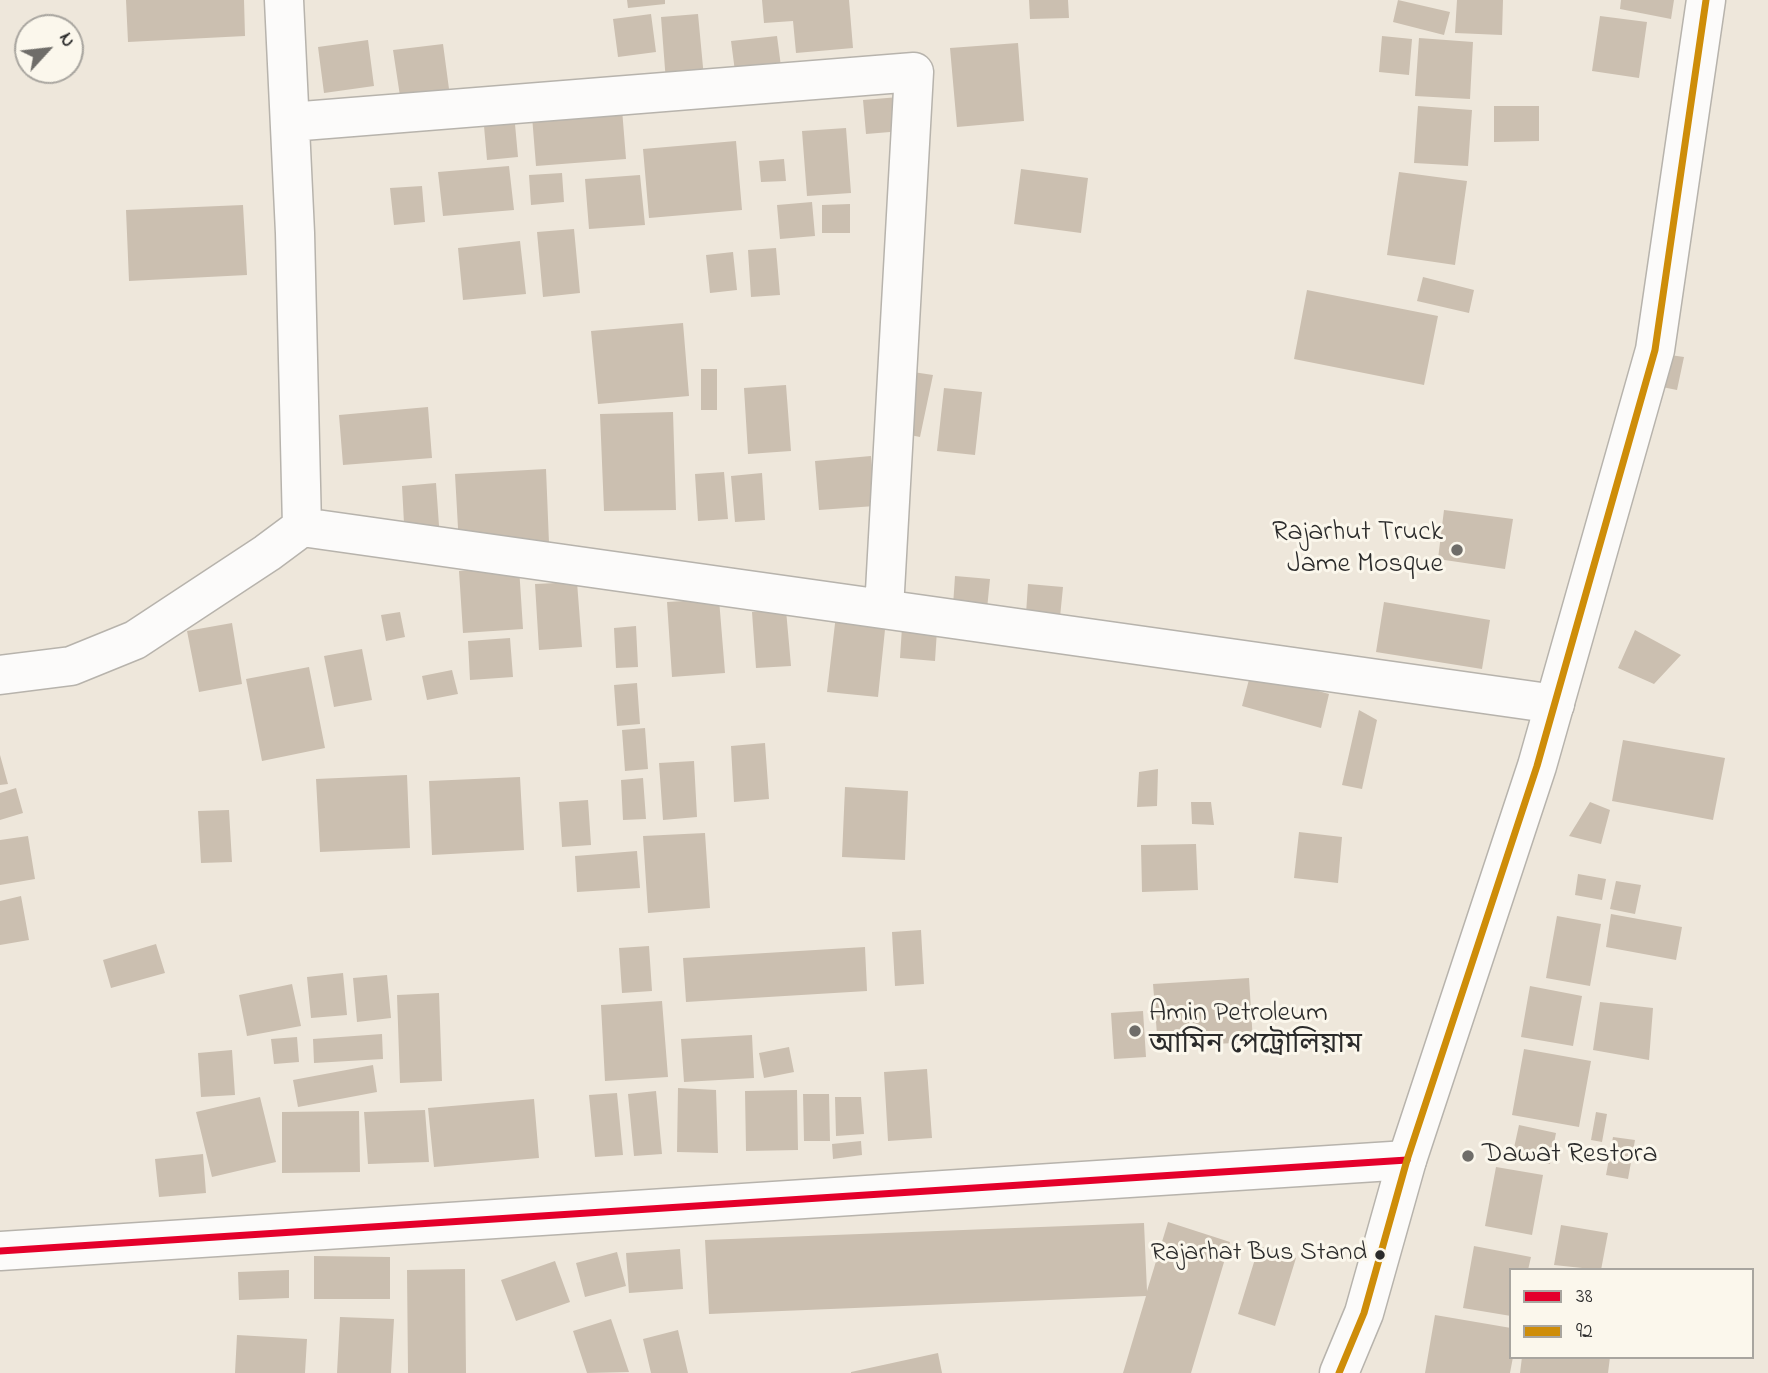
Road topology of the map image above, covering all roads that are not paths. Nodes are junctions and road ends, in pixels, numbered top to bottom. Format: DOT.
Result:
graph roads {
  1 [pos="284,0"];
  2 [pos="1706,0"];
  3 [pos="290,122"];
  4 [pos="302,527"];
  5 [pos="884,609"];
  6 [pos="0,675"];
  7 [pos="1555,704"];
  8 [pos="1407,1160"];
  9 [pos="0,1251"];
  10 [pos="1339,1373"];
  1 -- 3 [label="main road"];
  2 -- 7 [label="main road"];
  3 -- 4 [label="main road"];
  3 -- 5 [label="main road"];
  4 -- 5 [label="main road"];
  4 -- 6 [label="main road"];
  5 -- 7 [label="main road"];
  7 -- 8 [label="main road"];
  8 -- 9 [label="main road"];
  8 -- 10 [label="main road"];
}
